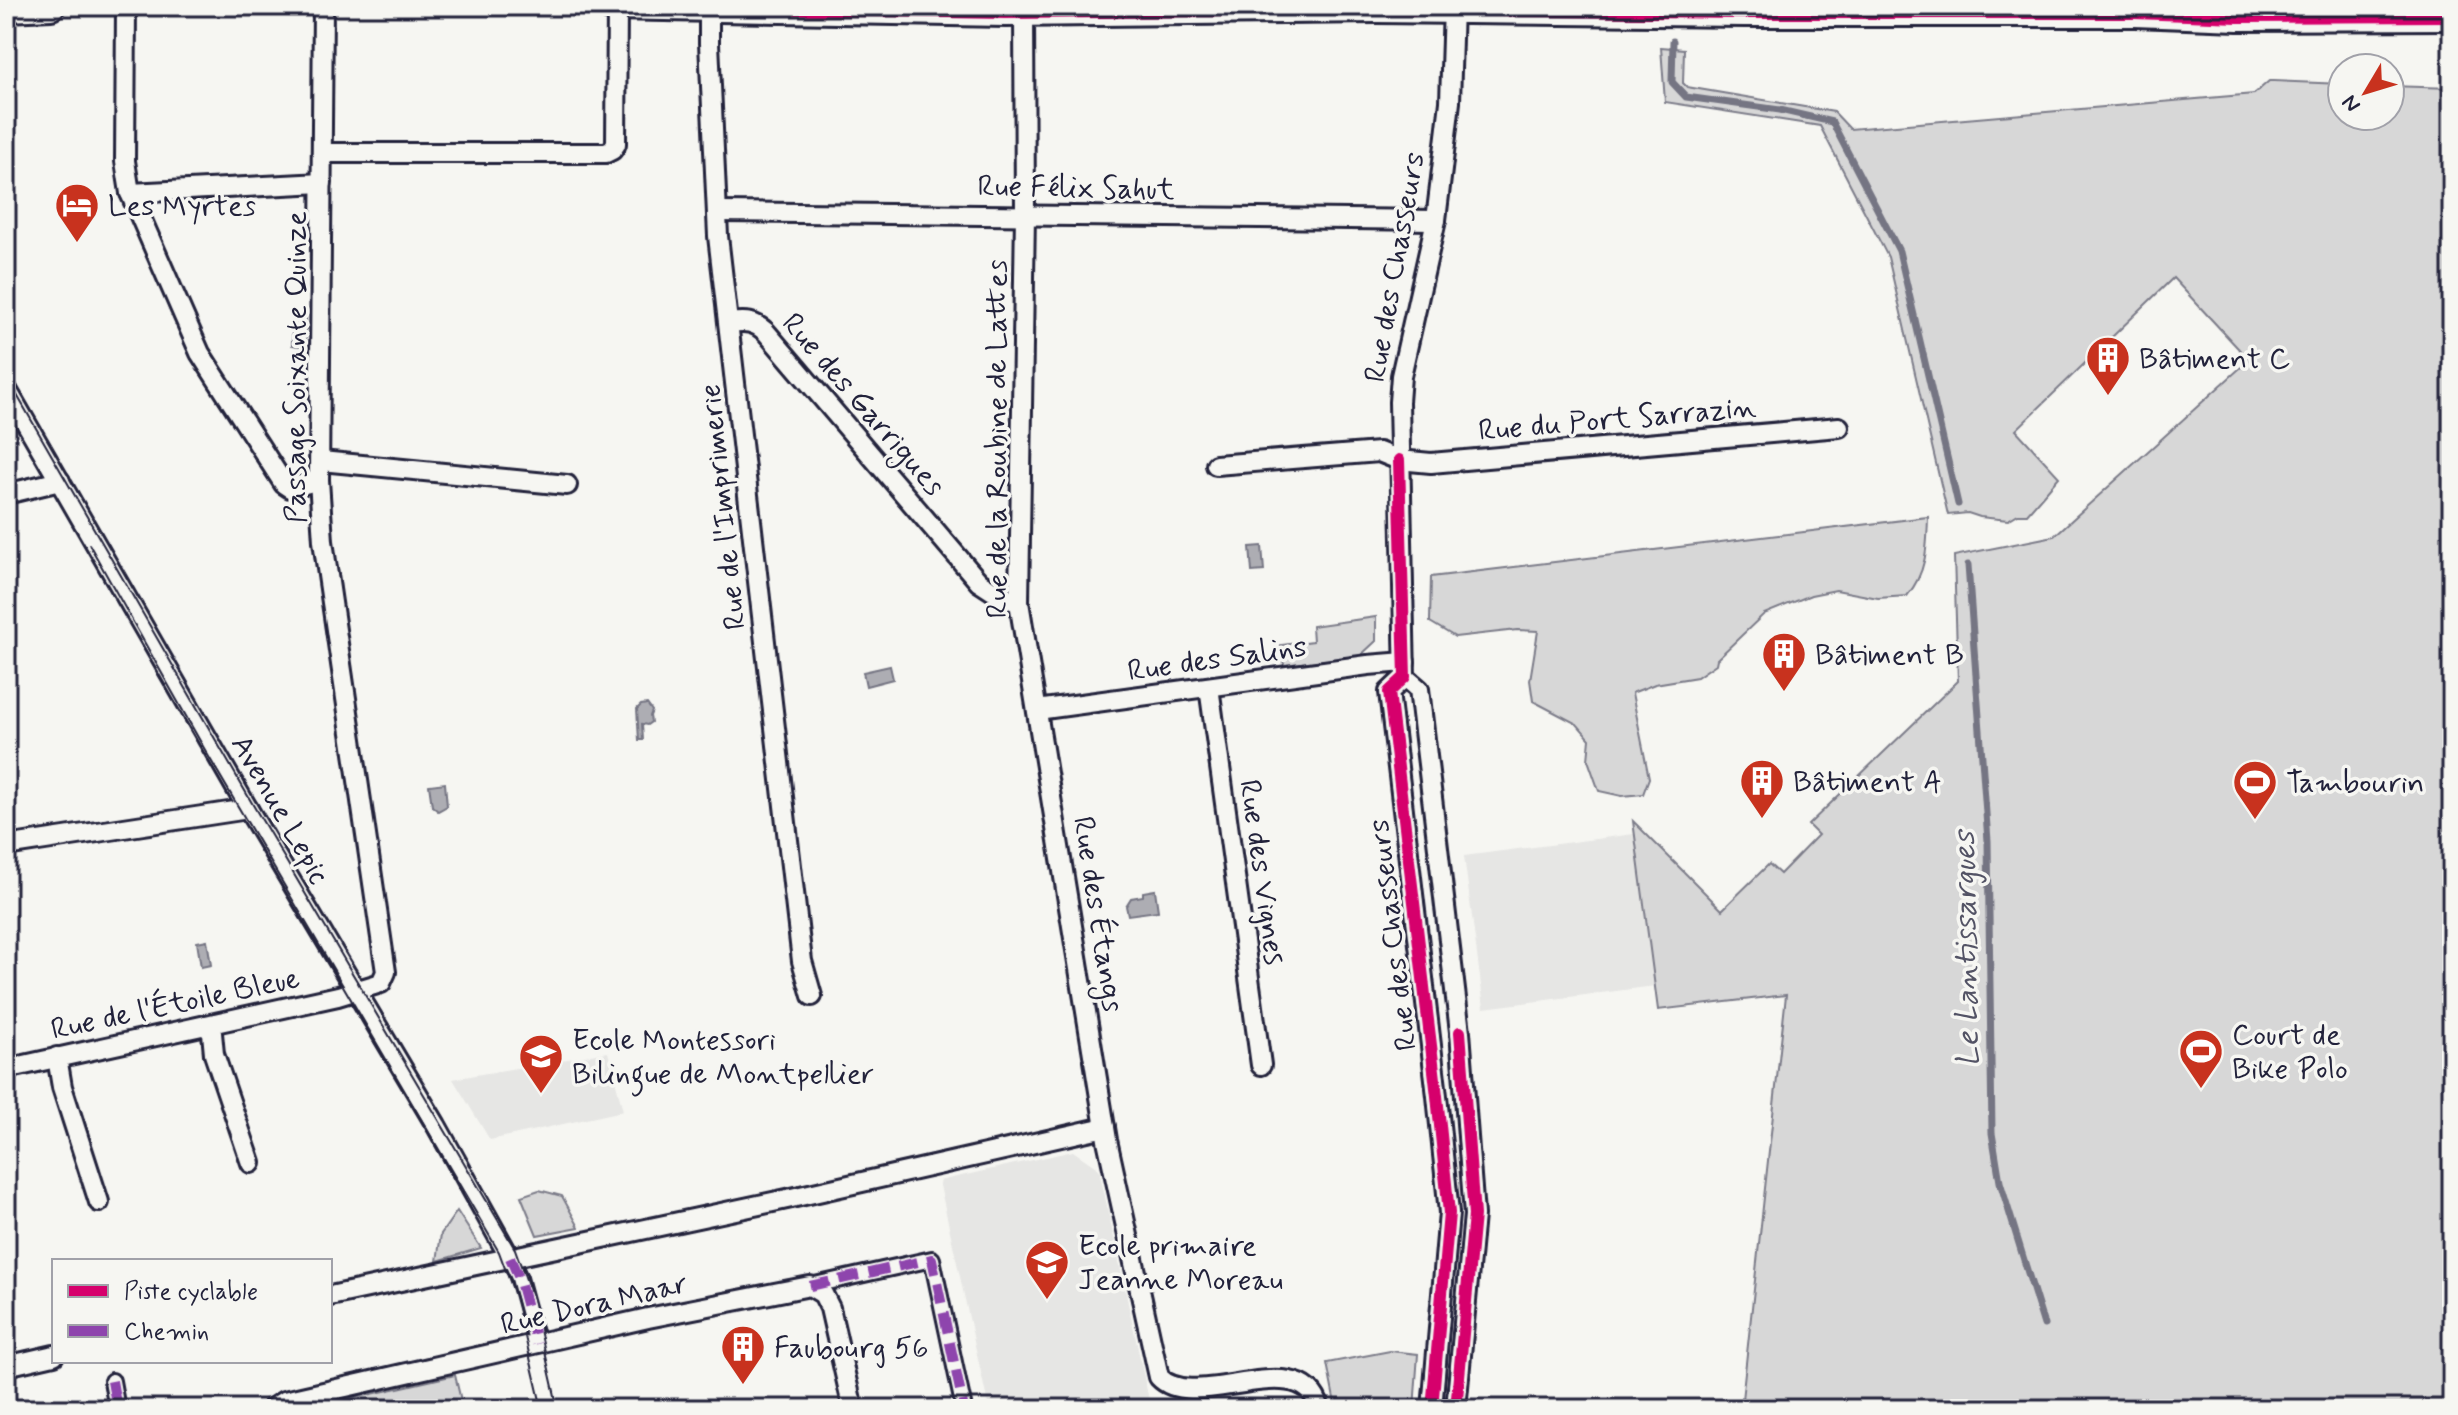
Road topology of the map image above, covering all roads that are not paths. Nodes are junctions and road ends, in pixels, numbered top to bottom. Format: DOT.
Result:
graph roads {
  1 [pos="51,6"];
  2 [pos="126,6"];
  3 [pos="323,6"];
  4 [pos="610,6"];
  5 [pos="617,6"];
  6 [pos="681,7"];
  7 [pos="6,8"];
  8 [pos="875,8"];
  9 [pos="709,9"];
  10 [pos="1066,9"];
  11 [pos="1453,9"];
  12 [pos="1702,9"];
  13 [pos="1024,13"];
  14 [pos="2452,16"];
  15 [pos="323,153"];
  16 [pos="322,183"];
  17 [pos="130,193"];
  18 [pos="717,212"];
  19 [pos="1025,214"];
  20 [pos="1436,220"];
  21 [pos="730,323"];
  22 [pos="6,388"];
  23 [pos="1839,427"];
  24 [pos="1399,460"];
  25 [pos="321,461"];
  26 [pos="1216,465"];
  27 [pos="319,480"];
  28 [pos="60,481"];
  29 [pos="567,485"];
  30 [pos="6,494"];
  31 [pos="1019,602"];
  32 [pos="1405,669"];
  33 [pos="1209,687"];
  34 [pos="1037,710"];
  35 [pos="248,809"];
  36 [pos="6,846"];
  37 [pos="356,991"];
  38 [pos="812,996"];
  39 [pos="206,1025"];
  40 [pos="57,1057"];
  41 [pos="1261,1065"];
  42 [pos="6,1069"];
  43 [pos="1105,1127"];
  44 [pos="251,1163"];
  45 [pos="99,1202"];
  46 [pos="1449,1213"];
  47 [pos="1474,1215"];
  48 [pos="510,1258"];
  49 [pos="810,1286"];
  50 [pos="332,1296"];
  51 [pos="537,1344"];
  52 [pos="52,1355"];
  53 [pos="6,1366"];
  54 [pos="112,1381"];
  55 [pos="117,1409"];
  56 [pos="271,1409"];
  57 [pos="853,1409"];
  58 [pos="964,1409"];
  59 [pos="1320,1409"];
  60 [pos="1432,1409"];
  61 [pos="1456,1409"];
  1 -- 7 [label="main road"];
  2 -- 17 [label="street"];
  3 -- 15 [label="street, Passage Soixante Quinze"];
  4 -- 5 [label="main road"];
  5 -- 6 [label="main road"];
  5 -- 15 [label="street"];
  6 -- 9 [label="main road"];
  8 -- 9 [label="main road"];
  8 -- 13 [label="main road"];
  9 -- 18 [label="street, Rue de l'Imprimerie"];
  10 -- 11 [label="main road"];
  10 -- 13 [label="main road"];
  11 -- 12 [label="main road"];
  11 -- 20 [label="street, Rue des Chasseurs"];
  12 -- 14 [label="main road"];
  13 -- 19 [label="street, Rue de la Roubine de Lattes"];
  15 -- 16 [label="street, Passage Soixante Quinze"];
  16 -- 17 [label="street"];
  16 -- 25 [label="street, Passage Soixante Quinze"];
  17 -- 27 [label="street"];
  18 -- 19 [label="street, Rue Félix Sahut"];
  18 -- 21 [label="street, Rue de l'Imprimerie"];
  19 -- 20 [label="street, Rue Félix Sahut"];
  19 -- 31 [label="street, Rue de la Roubine de Lattes"];
  20 -- 24 [label="street, Rue des Chasseurs"];
  21 -- 31 [label="street, Rue des Garrigues"];
  21 -- 38 [label="street, Rue de l'Imprimerie"];
  22 -- 28 [label="street, Avenue Lepic"];
  23 -- 24 [label="street, Rue du Port Sarrazin"];
  24 -- 26 [label="street, Rue du Port Sarrazin"];
  24 -- 32 [label="street, Rue des Chasseurs"];
  25 -- 27 [label="street, Passage Soixante Quinze"];
  25 -- 29 [label="street"];
  27 -- 37 [label="street, Passage Soixante Quinze"];
  28 -- 30 [label="street"];
  28 -- 35 [label="street, Avenue Lepic"];
  31 -- 34 [label="street, Rue de la Roubine de Lattes"];
  32 -- 33 [label="street, Rue des Salins"];
  32 -- 46 [label="street, Rue des Chasseurs"];
  32 -- 47 [label="street, Rue des Chasseurs"];
  33 -- 34 [label="street, Rue des Salins"];
  33 -- 41 [label="street, Rue des Vignes"];
  34 -- 43 [label="street, Rue des Étangs"];
  35 -- 36 [label="street"];
  35 -- 37 [label="street, Avenue Lepic"];
  37 -- 39 [label="street, Rue de l'Étoile Bleue"];
  37 -- 48 [label="street, Avenue Lepic"];
  39 -- 40 [label="street, Rue de l'Étoile Bleue"];
  39 -- 44 [label="street"];
  40 -- 42 [label="street, Rue de l'Étoile Bleue"];
  40 -- 45 [label="street"];
  43 -- 48 [label="street"];
  43 -- 59 [label="street, Rue des Étangs"];
  46 -- 47 [label="street"];
  46 -- 60 [label="street, Rue des Chasseurs"];
  47 -- 61 [label="street, Rue des Chasseurs"];
  48 -- 50 [label="street"];
  48 -- 51 [label="street"];
  49 -- 51 [label="street, Rue Dora Maar"];
  49 -- 57 [label="street"];
  49 -- 58 [label="street, Rue Dora Maar"];
  51 -- 56 [label="street, Rue Dora Maar"];
  52 -- 53 [label="street"];
  54 -- 55 [label="street"];
}
